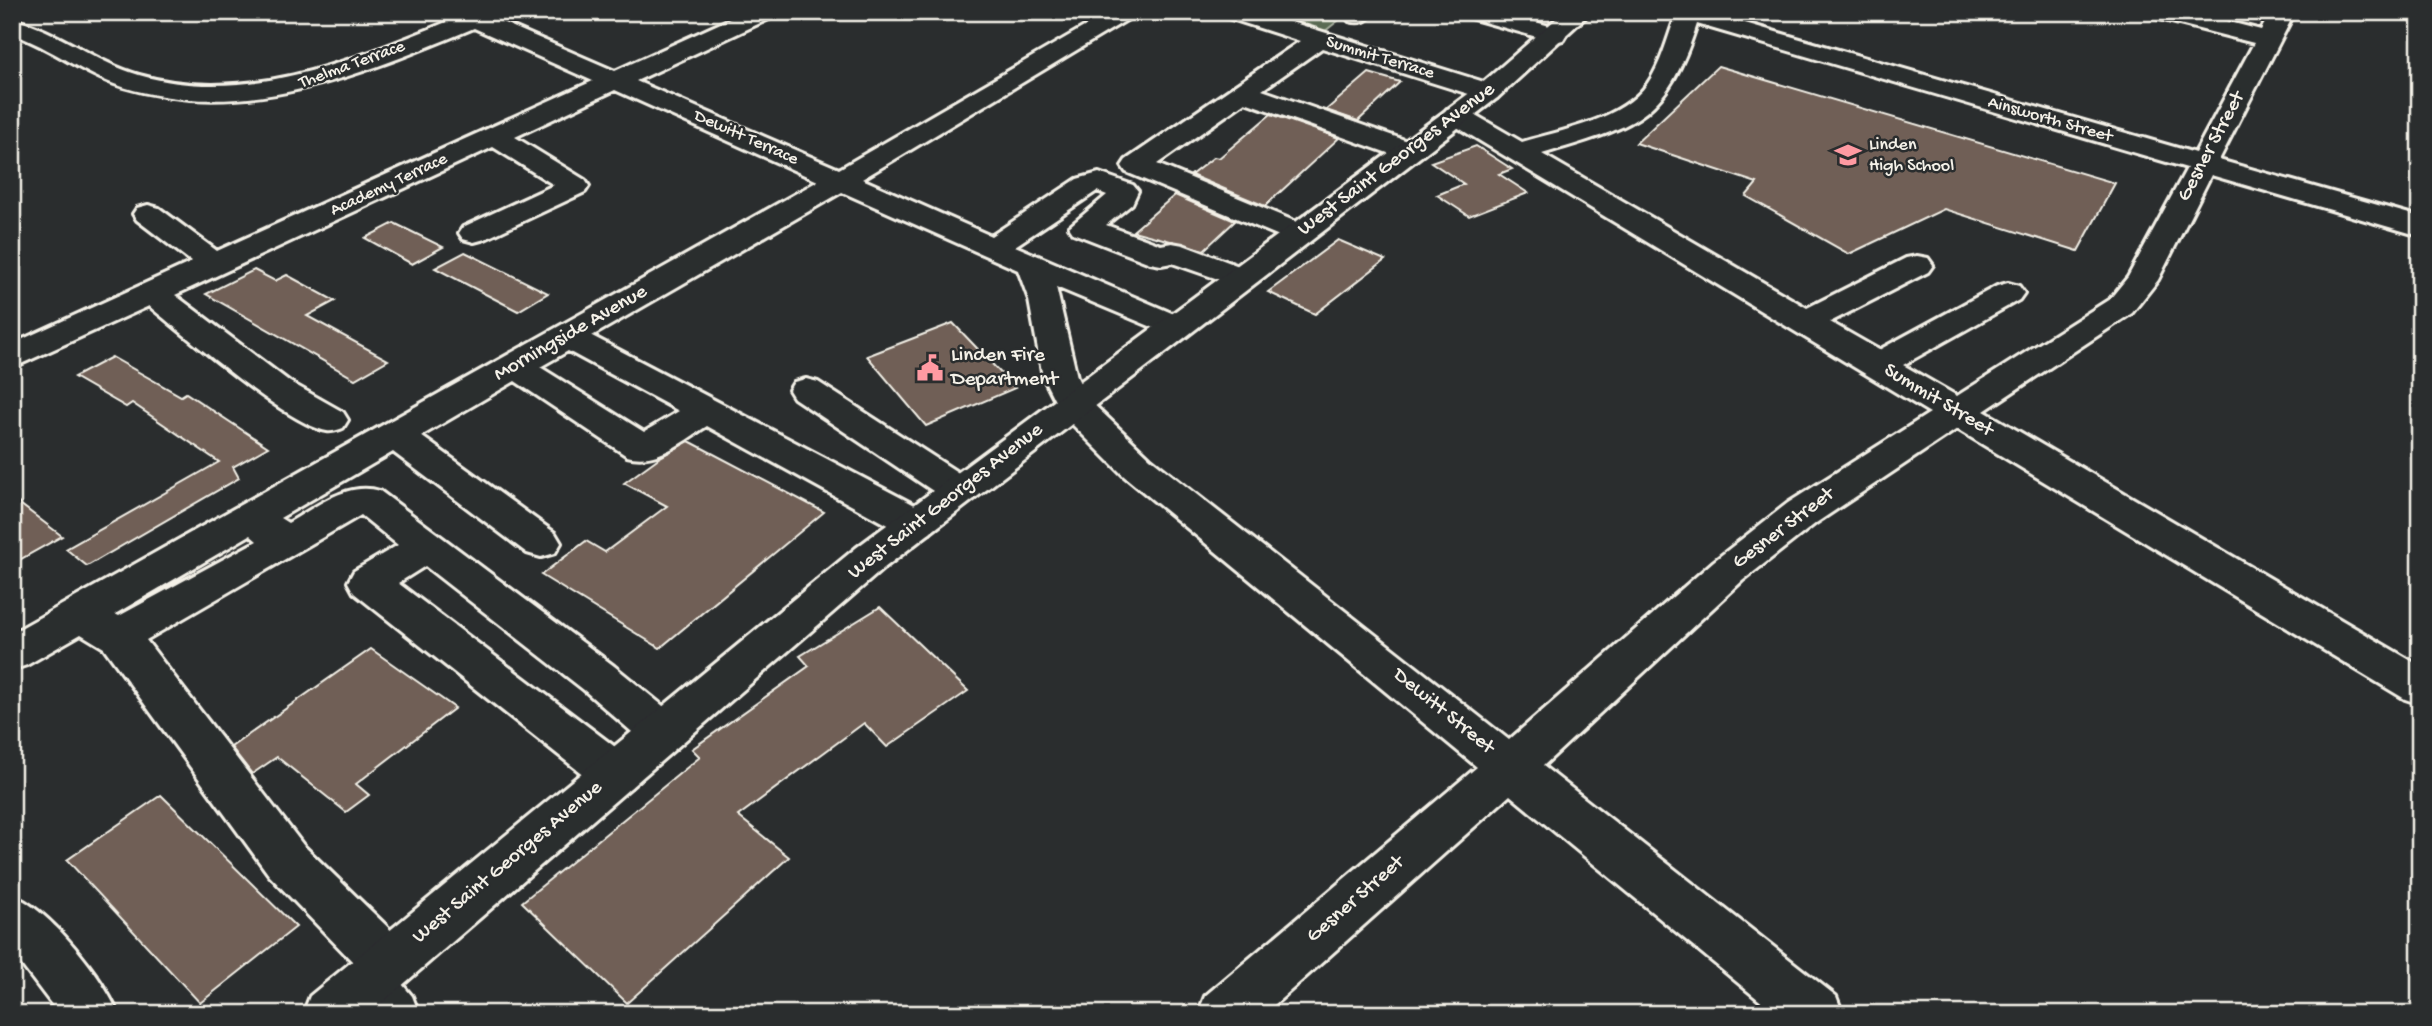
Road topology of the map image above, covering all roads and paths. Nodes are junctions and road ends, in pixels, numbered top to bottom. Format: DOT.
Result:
graph roads {
  1 [pos="765,12"];
  2 [pos="1128,12"];
  3 [pos="1233,12"];
  4 [pos="1475,12"];
  5 [pos="2160,12"];
  6 [pos="1684,13"];
  7 [pos="475,15"];
  8 [pos="1567,23"];
  9 [pos="12,26"];
  10 [pos="2276,26"];
  11 [pos="1319,39"];
  12 [pos="615,81"];
  13 [pos="1242,92"];
  14 [pos="1488,92"];
  15 [pos="1456,115"];
  16 [pos="495,136"];
  17 [pos="1409,151"];
  18 [pos="1519,152"];
  19 [pos="2203,164"];
  20 [pos="841,180"];
  21 [pos="148,214"];
  22 [pos="1084,227"];
  23 [pos="2420,227"];
  24 [pos="474,233"];
  25 [pos="1300,234"];
  26 [pos="994,247"];
  27 [pos="214,264"];
  28 [pos="1032,265"];
  29 [pos="1917,265"];
  30 [pos="1241,278"];
  31 [pos="152,293"];
  32 [pos="2008,293"];
  33 [pos="1805,322"];
  34 [pos="1176,327"];
  35 [pos="566,336"];
  36 [pos="12,357"];
  37 [pos="1877,365"];
  38 [pos="515,366"];
  39 [pos="806,390"];
  40 [pos="1073,405"];
  41 [pos="706,411"];
  42 [pos="1956,412"];
  43 [pos="330,420"];
  44 [pos="395,435"];
  45 [pos="958,490"];
  46 [pos="252,517"];
  47 [pos="916,523"];
  48 [pos="287,542"];
  49 [pos="541,543"];
  50 [pos="425,547"];
  51 [pos="100,625"];
  52 [pos="12,653"];
  53 [pos="2420,687"];
  54 [pos="663,732"];
  55 [pos="1510,766"];
  56 [pos="615,773"];
  57 [pos="12,918"];
  58 [pos="370,993"];
  59 [pos="92,1014"];
  60 [pos="1224,1014"];
  61 [pos="1817,1014"];
  1 -- 12 [label="street, Academy Terrace"];
  2 -- 20 [label="street, Morningside Avenue"];
  3 -- 11 [label="street, Summit Terrace"];
  4 -- 8 [label="street"];
  5 -- 10 [label="street"];
  6 -- 18 [label="street"];
  6 -- 19 [label="street, Ainsworth Street"];
  7 -- 9 [label="street, Thelma Terrace"];
  7 -- 12 [label="street, Dewitt Terrace"];
  8 -- 14 [label="street, West Saint Georges Avenue"];
  10 -- 19 [label="street, Gesner Street"];
  11 -- 13 [label="street"];
  11 -- 14 [label="street, Summit Terrace"];
  12 -- 16 [label="street, Academy Terrace"];
  12 -- 20 [label="street, Dewitt Terrace"];
  13 -- 17 [label="street"];
  13 -- 25 [label="street"];
  14 -- 15 [label="street, West Saint Georges Avenue"];
  15 -- 17 [label="street, West Saint Georges Avenue"];
  15 -- 18 [label="street, Summit Street"];
  16 -- 24 [label="street"];
  16 -- 27 [label="street, Academy Terrace"];
  17 -- 25 [label="street, West Saint Georges Avenue"];
  18 -- 33 [label="street, Summit Street"];
  19 -- 23 [label="street, Ainsworth Street"];
  19 -- 42 [label="street, Gesner Street"];
  20 -- 26 [label="street, Dewitt Terrace"];
  20 -- 35 [label="street, Morningside Avenue"];
  21 -- 27 [label="street"];
  22 -- 26 [label="street"];
  22 -- 28 [label="street"];
  22 -- 30 [label="street"];
  25 -- 30 [label="street, West Saint Georges Avenue"];
  26 -- 28 [label="street, Dewitt Terrace"];
  27 -- 31 [label="street, Academy Terrace"];
  28 -- 34 [label="street, Dewitt Terrace"];
  28 -- 40 [label="street"];
  29 -- 33 [label="street"];
  30 -- 34 [label="street, West Saint Georges Avenue"];
  31 -- 36 [label="street, Academy Terrace"];
  31 -- 43 [label="street"];
  32 -- 37 [label="street"];
  33 -- 37 [label="street, Summit Street"];
  34 -- 40 [label="street, West Saint Georges Avenue"];
  35 -- 38 [label="street, Morningside Avenue"];
  35 -- 41 [label="street"];
  37 -- 42 [label="street, Summit Street"];
  38 -- 41 [label="street"];
  38 -- 44 [label="street, Morningside Avenue"];
  39 -- 45 [label="street"];
  40 -- 45 [label="street, West Saint Georges Avenue"];
  40 -- 55 [label="street, Dewitt Street"];
  41 -- 47 [label="street"];
  42 -- 53 [label="street, Summit Street"];
  42 -- 55 [label="street, Gesner Street"];
  44 -- 46 [label="street, Morningside Avenue"];
  44 -- 49 [label="street"];
  45 -- 47 [label="street, West Saint Georges Avenue"];
  46 -- 48 [label="street"];
  46 -- 51 [label="street, Morningside Avenue"];
  47 -- 54 [label="street, West Saint Georges Avenue"];
  48 -- 50 [label="street"];
  48 -- 51 [label="street"];
  50 -- 54 [label="street"];
  50 -- 56 [label="street"];
  51 -- 52 [label="street, Morningside Avenue"];
  51 -- 58 [label="street"];
  54 -- 56 [label="street, West Saint Georges Avenue"];
  55 -- 60 [label="street, Gesner Street"];
  55 -- 61 [label="street, Dewitt Street"];
  56 -- 58 [label="street, West Saint Georges Avenue"];
  57 -- 59 [label="street"];
}
